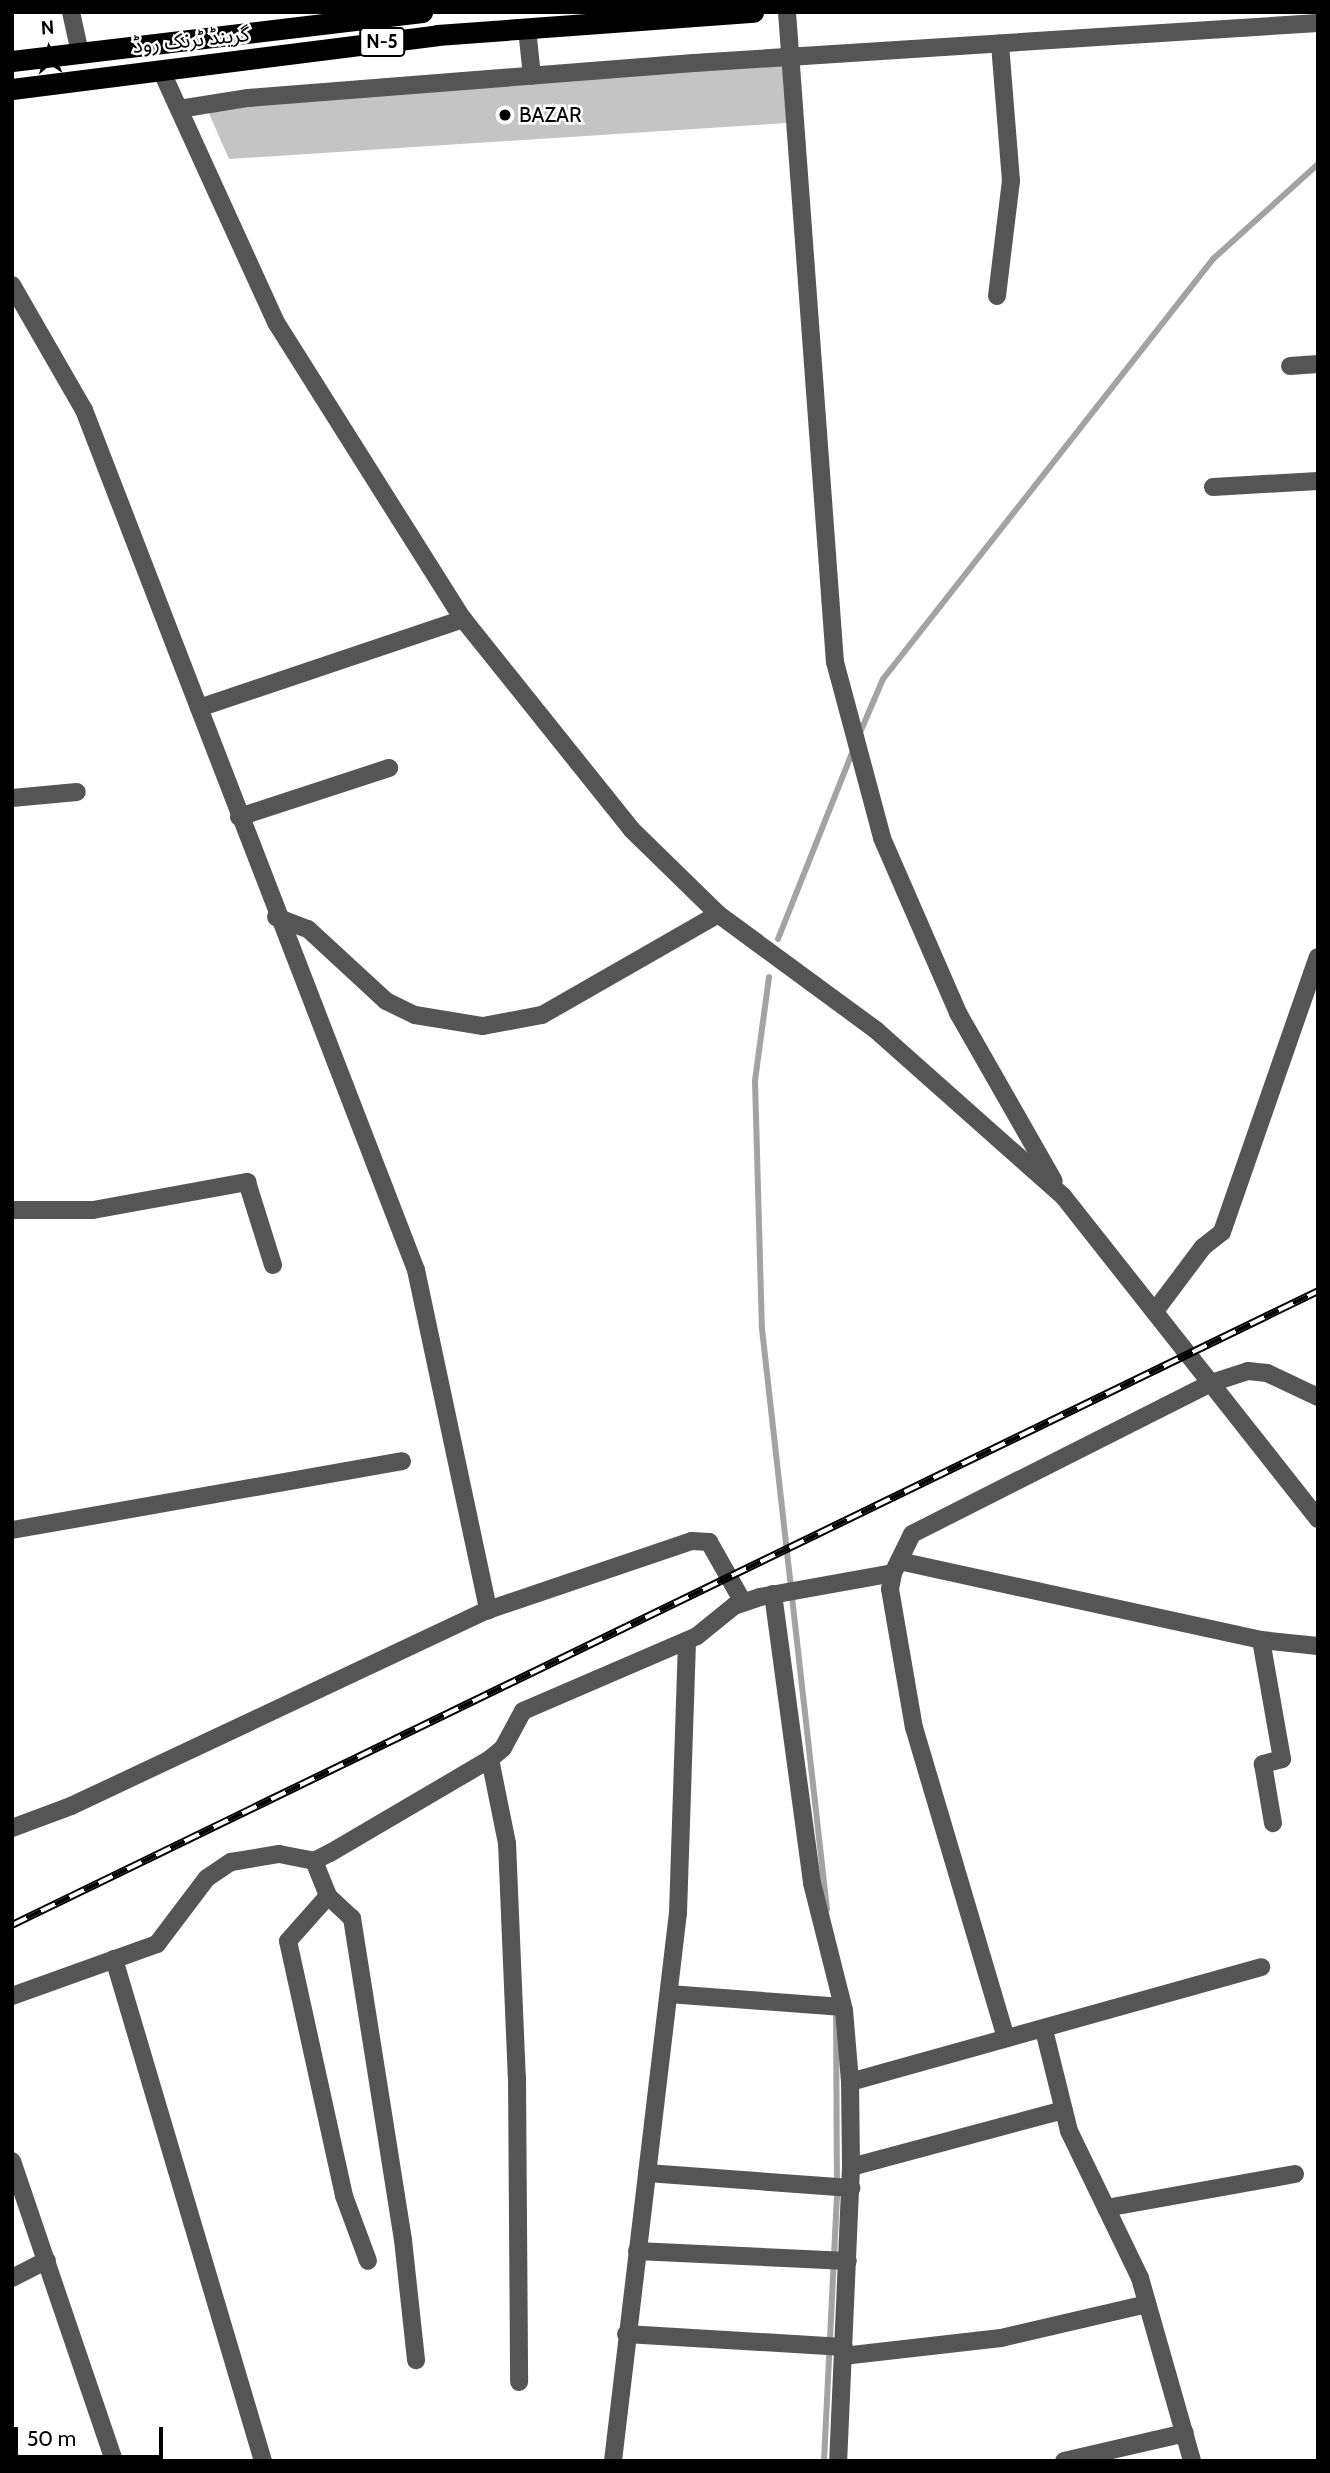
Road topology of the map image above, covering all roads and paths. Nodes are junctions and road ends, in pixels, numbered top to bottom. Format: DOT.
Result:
graph roads {
  1 [pos="71,12"];
  2 [pos="422,12"];
  3 [pos="753,12"];
  4 [pos="787,12"];
  5 [pos="1318,23"];
  6 [pos="527,29"];
  7 [pos="1000,43"];
  8 [pos="80,53"];
  9 [pos="790,56"];
  10 [pos="12,61"];
  11 [pos="161,70"];
  12 [pos="532,76"];
  13 [pos="12,89"];
  14 [pos="179,109"];
  15 [pos="12,285"];
  16 [pos="997,296"];
  17 [pos="1318,364"];
  18 [pos="1290,366"];
  19 [pos="1318,481"];
  20 [pos="1213,487"];
  21 [pos="463,619"];
  22 [pos="199,708"];
  23 [pos="389,768"];
  24 [pos="77,793"];
  25 [pos="12,798"];
  26 [pos="239,817"];
  27 [pos="718,914"];
  28 [pos="276,917"];
  29 [pos="1318,957"];
  30 [pos="1063,1196"];
  31 [pos="12,1210"];
  32 [pos="273,1265"];
  33 [pos="1155,1311"];
  34 [pos="1211,1383"];
  35 [pos="1318,1397"];
  36 [pos="402,1461"];
  37 [pos="1318,1519"];
  38 [pos="12,1530"];
  39 [pos="896,1567"];
  40 [pos="773,1594"];
  41 [pos="743,1602"];
  42 [pos="488,1610"];
  43 [pos="687,1640"];
  44 [pos="1261,1640"];
  45 [pos="1318,1646"];
  46 [pos="490,1759"];
  47 [pos="1273,1823"];
  48 [pos="12,1828"];
  49 [pos="314,1861"];
  50 [pos="328,1896"];
  51 [pos="114,1959"];
  52 [pos="1261,1967"];
  53 [pos="669,1994"];
  54 [pos="12,1997"];
  55 [pos="843,2007"];
  56 [pos="1044,2030"];
  57 [pos="1006,2038"];
  58 [pos="850,2082"];
  59 [pos="1064,2110"];
  60 [pos="12,2161"];
  61 [pos="851,2167"];
  62 [pos="647,2173"];
  63 [pos="1295,2174"];
  64 [pos="850,2188"];
  65 [pos="1106,2208"];
  66 [pos="637,2251"];
  67 [pos="47,2260"];
  68 [pos="368,2260"];
  69 [pos="848,2261"];
  70 [pos="12,2278"];
  71 [pos="1147,2304"];
  72 [pos="626,2334"];
  73 [pos="843,2351"];
  74 [pos="416,2360"];
  75 [pos="519,2382"];
  76 [pos="1185,2433"];
  77 [pos="114,2461"];
  78 [pos="263,2461"];
  79 [pos="612,2461"];
  80 [pos="838,2461"];
  81 [pos="1065,2461"];
  82 [pos="1192,2461"];
  1 -- 8 [label="street"];
  2 -- 8 [label="highway, گرینڈ ٹرنک روڈ / N-5"];
  3 -- 6 [label="highway, گرینڈ ٹرنک روڈ / N-5"];
  4 -- 9 [label="street"];
  5 -- 7 [label="street"];
  6 -- 11 [label="highway, گرینڈ ٹرنک روڈ / N-5"];
  6 -- 12 [label="street"];
  7 -- 9 [label="street"];
  7 -- 16 [label="street"];
  8 -- 10 [label="highway, گرینڈ ٹرنک روڈ / N-5"];
  9 -- 12 [label="street"];
  9 -- 30 [label="street"];
  11 -- 13 [label="highway, گرینڈ ٹرنک روڈ / N-5"];
  11 -- 14 [label="street"];
  12 -- 14 [label="street"];
  14 -- 21 [label="street"];
  15 -- 22 [label="street"];
  17 -- 18 [label="street"];
  19 -- 20 [label="street"];
  21 -- 22 [label="street"];
  21 -- 27 [label="street"];
  22 -- 26 [label="street"];
  23 -- 26 [label="street"];
  24 -- 25 [label="street"];
  26 -- 28 [label="street"];
  27 -- 28 [label="street"];
  27 -- 30 [label="street"];
  28 -- 42 [label="street"];
  29 -- 33 [label="street"];
  30 -- 33 [label="street"];
  31 -- 32 [label="street"];
  33 -- 34 [label="street"];
  34 -- 35 [label="street"];
  34 -- 37 [label="street"];
  34 -- 39 [label="street"];
  36 -- 38 [label="street"];
  39 -- 40 [label="street"];
  39 -- 44 [label="street"];
  39 -- 57 [label="street"];
  40 -- 41 [label="street"];
  40 -- 55 [label="street"];
  41 -- 42 [label="street"];
  41 -- 43 [label="street"];
  42 -- 48 [label="street"];
  43 -- 46 [label="street"];
  43 -- 53 [label="street"];
  44 -- 45 [label="street"];
  44 -- 47 [label="street"];
  46 -- 49 [label="street"];
  46 -- 75 [label="street"];
  49 -- 50 [label="street"];
  49 -- 51 [label="street"];
  50 -- 68 [label="street"];
  50 -- 74 [label="street"];
  51 -- 54 [label="street"];
  51 -- 78 [label="street"];
  52 -- 56 [label="street"];
  53 -- 55 [label="street"];
  53 -- 62 [label="street"];
  55 -- 58 [label="street"];
  56 -- 57 [label="street"];
  56 -- 59 [label="street"];
  57 -- 58 [label="street"];
  58 -- 61 [label="street"];
  59 -- 61 [label="street"];
  59 -- 65 [label="street"];
  60 -- 67 [label="street"];
  61 -- 64 [label="street"];
  62 -- 64 [label="street"];
  62 -- 66 [label="street"];
  63 -- 65 [label="street"];
  64 -- 69 [label="street"];
  65 -- 71 [label="street"];
  66 -- 69 [label="street"];
  66 -- 72 [label="street"];
  67 -- 70 [label="street"];
  67 -- 77 [label="street"];
  69 -- 73 [label="street"];
  71 -- 73 [label="street"];
  71 -- 76 [label="street"];
  72 -- 73 [label="street"];
  72 -- 79 [label="street"];
  73 -- 80 [label="street"];
  76 -- 81 [label="street"];
  76 -- 82 [label="street"];
}
